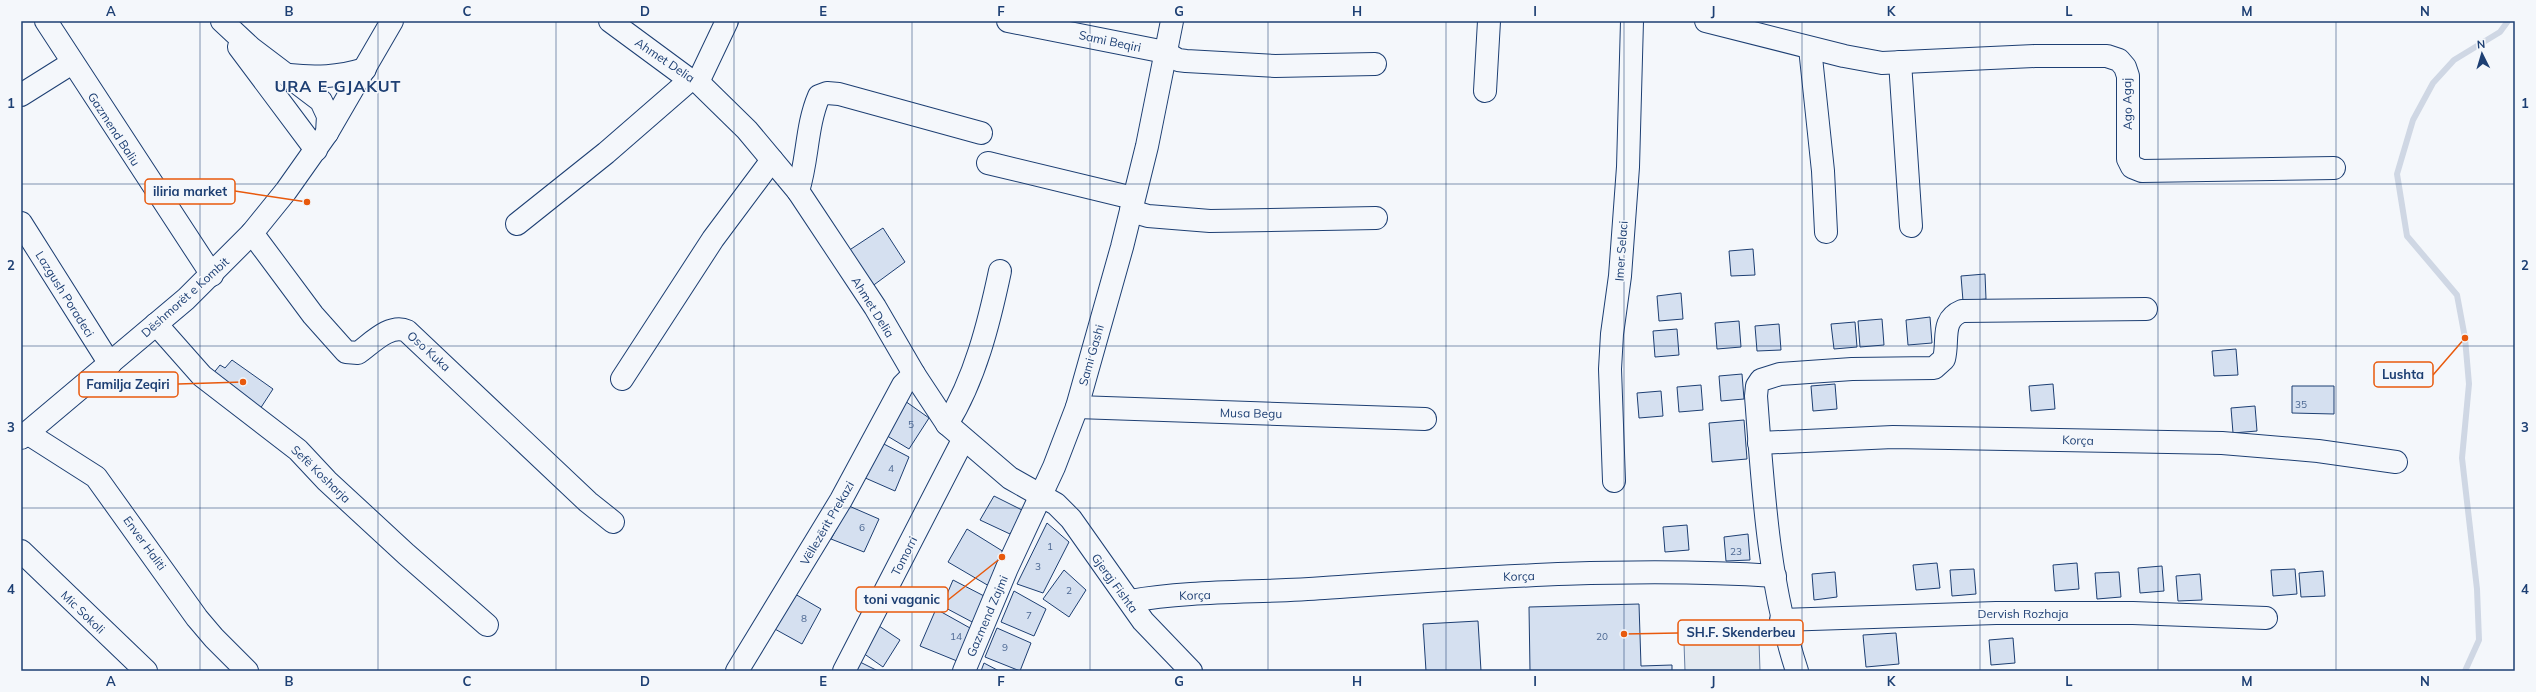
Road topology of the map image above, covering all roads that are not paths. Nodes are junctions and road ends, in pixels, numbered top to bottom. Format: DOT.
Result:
graph roads {
  1 [pos="46,21"];
  2 [pos="222,21"];
  3 [pos="392,21"];
  4 [pos="610,21"];
  5 [pos="727,21"];
  6 [pos="1008,21"];
  7 [pos="1172,21"];
  8 [pos="1489,21"];
  9 [pos="1632,21"];
  10 [pos="1706,21"];
  11 [pos="1731,24"];
  12 [pos="1810,48"];
  13 [pos="1165,52"];
  14 [pos="1900,62"];
  15 [pos="72,64"];
  16 [pos="1375,64"];
  17 [pos="365,70"];
  18 [pos="289,75"];
  19 [pos="694,81"];
  20 [pos="1485,91"];
  21 [pos="21,94"];
  22 [pos="981,133"];
  23 [pos="321,142"];
  24 [pos="772,160"];
  25 [pos="988,163"];
  26 [pos="2334,168"];
  27 [pos="798,191"];
  28 [pos="1132,205"];
  29 [pos="1376,218"];
  30 [pos="21,223"];
  31 [pos="517,224"];
  32 [pos="1912,226"];
  33 [pos="1826,232"];
  34 [pos="252,233"];
  35 [pos="1000,271"];
  36 [pos="212,275"];
  37 [pos="2146,309"];
  38 [pos="156,324"];
  39 [pos="110,364"];
  40 [pos="914,374"];
  41 [pos="622,378"];
  42 [pos="1077,407"];
  43 [pos="1425,419"];
  44 [pos="947,424"];
  45 [pos="24,436"];
  46 [pos="963,440"];
  47 [pos="1759,442"];
  48 [pos="2396,462"];
  49 [pos="1614,481"];
  50 [pos="1040,495"];
  51 [pos="613,522"];
  52 [pos="21,551"];
  53 [pos="1775,576"];
  54 [pos="1130,601"];
  55 [pos="2266,618"];
  56 [pos="1781,620"];
  57 [pos="487,625"];
  58 [pos="146,671"];
  59 [pos="247,671"];
  60 [pos="737,671"];
  61 [pos="844,671"];
  62 [pos="964,671"];
  63 [pos="1191,671"];
  64 [pos="1797,671"];
  1 -- 15 [label="street, Gazmend Baliu"];
  2 -- 18 [label="street"];
  2 -- 23 [label="street"];
  3 -- 17 [label="street, Dëshmorët e Kombit"];
  4 -- 19 [label="street, Ahmet Delia"];
  5 -- 19 [label="street"];
  6 -- 13 [label="street, Sami Beqiri"];
  7 -- 13 [label="street, Sami Gashi"];
  8 -- 20 [label="street"];
  9 -- 49 [label="street, Imer Selaci"];
  10 -- 11 [label="street, Ago Agaj"];
  11 -- 12 [label="street, Ago Agaj"];
  12 -- 14 [label="street, Ago Agaj"];
  12 -- 33 [label="street"];
  13 -- 16 [label="street, Sami Beqiri"];
  13 -- 28 [label="street, Sami Gashi"];
  14 -- 26 [label="street, Ago Agaj"];
  14 -- 32 [label="street"];
  15 -- 21 [label="street"];
  15 -- 36 [label="street, Gazmend Baliu"];
  17 -- 18 [label="street"];
  17 -- 23 [label="street, Dëshmorët e Kombit"];
  18 -- 23 [label="street"];
  19 -- 24 [label="street, Ahmet Delia"];
  19 -- 31 [label="street"];
  22 -- 27 [label="street"];
  23 -- 34 [label="street, Dëshmorët e Kombit"];
  24 -- 27 [label="street, Ahmet Delia"];
  24 -- 41 [label="street"];
  25 -- 28 [label="street"];
  27 -- 40 [label="street, Ahmet Delia"];
  28 -- 29 [label="street"];
  28 -- 42 [label="street, Sami Gashi"];
  30 -- 39 [label="street, Lazgush Poradeci"];
  34 -- 36 [label="street, Dëshmorët e Kombit"];
  34 -- 51 [label="street, Oso Kuka"];
  35 -- 44 [label="street"];
  36 -- 38 [label="street, Dëshmorët e Kombit"];
  37 -- 47 [label="street"];
  38 -- 39 [label="street, Dëshmorët e Kombit"];
  38 -- 57 [label="street, Sefë Kosharja"];
  39 -- 45 [label="street, Dëshmorët e Kombit"];
  40 -- 44 [label="street, Ahmet Delia"];
  40 -- 60 [label="street, Vëllezërit Prekazi"];
  42 -- 43 [label="street, Musa Begu"];
  42 -- 50 [label="street, Sami Gashi"];
  44 -- 46 [label="street, Ahmet Delia"];
  45 -- 59 [label="street, Enver Haliti"];
  46 -- 50 [label="street, Ahmet Delia"];
  46 -- 61 [label="street, Tomorri"];
  47 -- 48 [label="street, Korça"];
  47 -- 53 [label="street"];
  50 -- 54 [label="street, Gjergj Fishta"];
  50 -- 62 [label="street, Gazmend Zajmi"];
  52 -- 58 [label="street, Mic Sokoli"];
  53 -- 54 [label="street, Korça"];
  53 -- 56 [label="street"];
  54 -- 63 [label="street, Gjergj Fishta"];
  55 -- 56 [label="street, Dervish Rozhaja"];
  56 -- 64 [label="street"];
}
